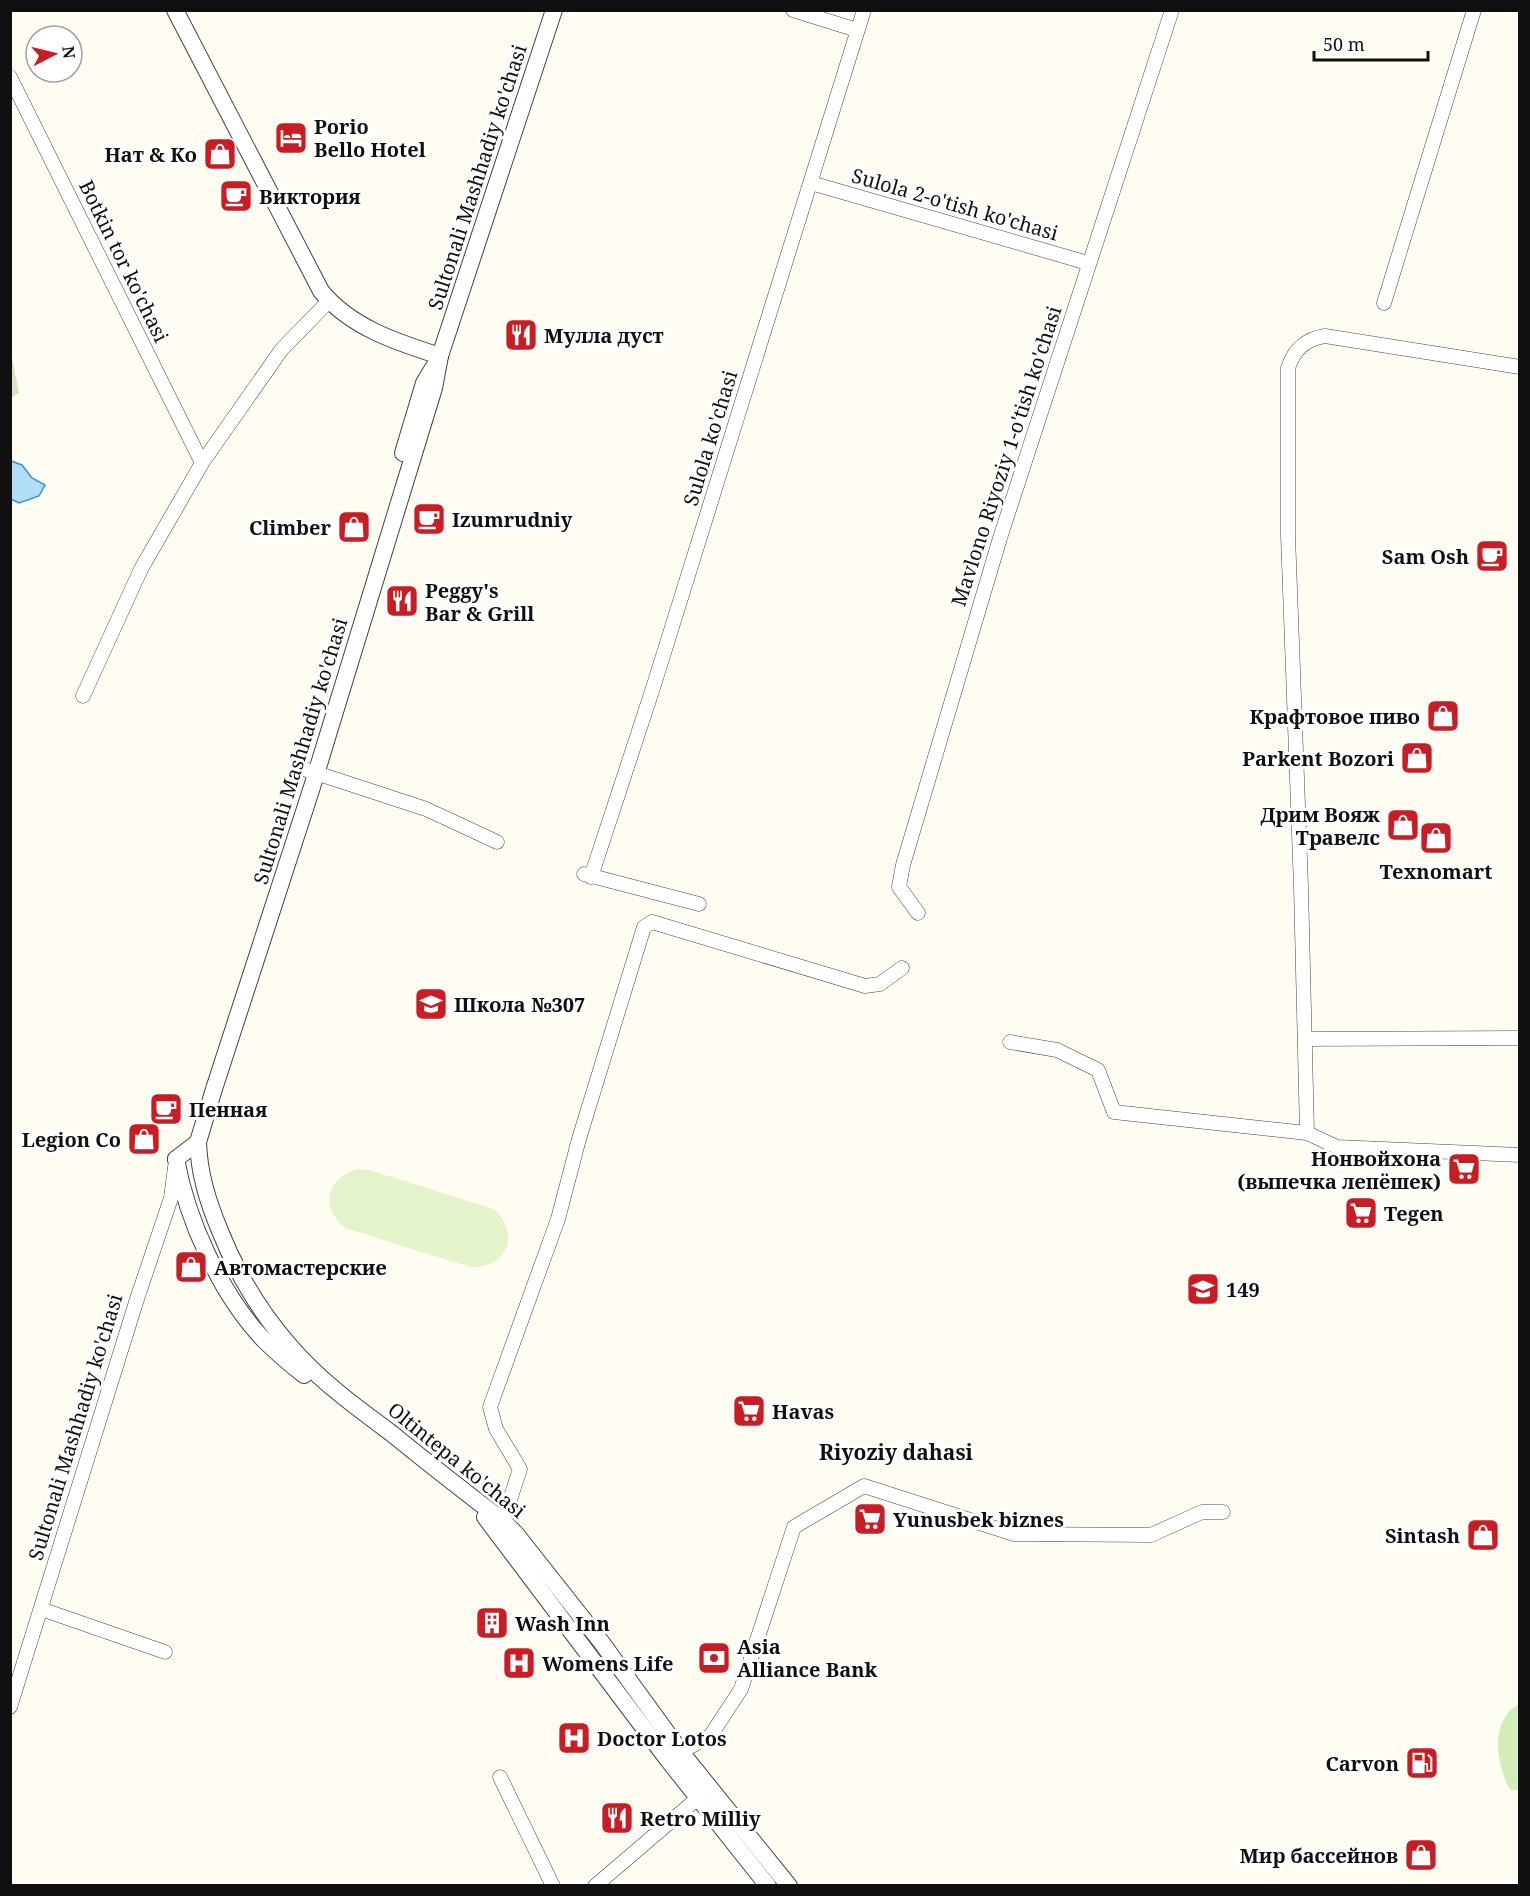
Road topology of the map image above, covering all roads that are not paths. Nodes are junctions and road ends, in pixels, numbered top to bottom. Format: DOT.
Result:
graph roads {
  1 [pos="175,10"];
  2 [pos="554,10"];
  3 [pos="793,10"];
  4 [pos="864,10"];
  5 [pos="1172,10"];
  6 [pos="1474,10"];
  7 [pos="857,30"];
  8 [pos="10,77"];
  9 [pos="811,183"];
  10 [pos="1088,263"];
  11 [pos="329,301"];
  12 [pos="1384,303"];
  13 [pos="440,356"];
  14 [pos="1520,367"];
  15 [pos="202,463"];
  16 [pos="82,696"];
  17 [pos="312,771"];
  18 [pos="496,842"];
  19 [pos="699,904"];
  20 [pos="918,913"];
  21 [pos="902,968"];
  22 [pos="1520,1038"];
  23 [pos="1305,1039"];
  24 [pos="1010,1042"];
  25 [pos="1308,1133"];
  26 [pos="198,1142"];
  27 [pos="1520,1155"];
  28 [pos="176,1159"];
  29 [pos="420,1469"];
  30 [pos="439,1473"];
  31 [pos="1223,1512"];
  32 [pos="483,1515"];
  33 [pos="503,1521"];
  34 [pos="41,1609"];
  35 [pos="165,1652"];
  36 [pos="10,1707"];
  37 [pos="675,1756"];
  38 [pos="500,1777"];
  39 [pos="698,1798"];
  40 [pos="554,1886"];
  41 [pos="596,1886"];
  42 [pos="768,1886"];
  43 [pos="789,1886"];
  1 -- 11 [label="street"];
  2 -- 13 [label="street, Sultonali Mashhadiy ko'chasi"];
  3 -- 7 [label="street"];
  4 -- 7 [label="street, Sulola ko'chasi"];
  5 -- 10 [label="street, Mavlono Riyoziy 1-o'tish ko'chasi"];
  6 -- 12 [label="street"];
  7 -- 9 [label="street, Sulola ko'chasi"];
  8 -- 15 [label="street, Botkin tor ko'chasi"];
  9 -- 10 [label="street, Sulola 2-o'tish ko'chasi"];
  9 -- 19 [label="street, Sulola ko'chasi"];
  10 -- 20 [label="street, Mavlono Riyoziy 1-o'tish ko'chasi"];
  11 -- 13 [label="street"];
  11 -- 15 [label="street"];
  13 -- 17 [label="street, Sultonali Mashhadiy ko'chasi"];
  14 -- 23 [label="street"];
  15 -- 16 [label="street"];
  17 -- 18 [label="street"];
  17 -- 26 [label="street, Sultonali Mashhadiy ko'chasi"];
  17 -- 28 [label="street, Sultonali Mashhadiy ko'chasi"];
  21 -- 33 [label="street"];
  22 -- 23 [label="street"];
  23 -- 25 [label="street"];
  24 -- 25 [label="street"];
  25 -- 27 [label="street"];
  26 -- 28 [label="street"];
  26 -- 30 [label="street, Oltintepa ko'chasi"];
  28 -- 29 [label="street, Oltintepa ko'chasi"];
  28 -- 34 [label="street, Sultonali Mashhadiy ko'chasi"];
  29 -- 30 [label="street"];
  29 -- 32 [label="street, Oltintepa ko'chasi"];
  30 -- 33 [label="street, Oltintepa ko'chasi"];
  31 -- 37 [label="street"];
  32 -- 33 [label="street"];
  32 -- 37 [label="street, Oltintepa ko'chasi"];
  33 -- 37 [label="street, Oltintepa ko'chasi"];
  34 -- 35 [label="street"];
  34 -- 36 [label="street, Sultonali Mashhadiy ko'chasi"];
  37 -- 39 [label="street, Oltintepa ko'chasi"];
  37 -- 43 [label="street, Oltintepa ko'chasi"];
  38 -- 40 [label="street"];
  39 -- 41 [label="street"];
  39 -- 42 [label="street, Oltintepa ko'chasi"];
}
